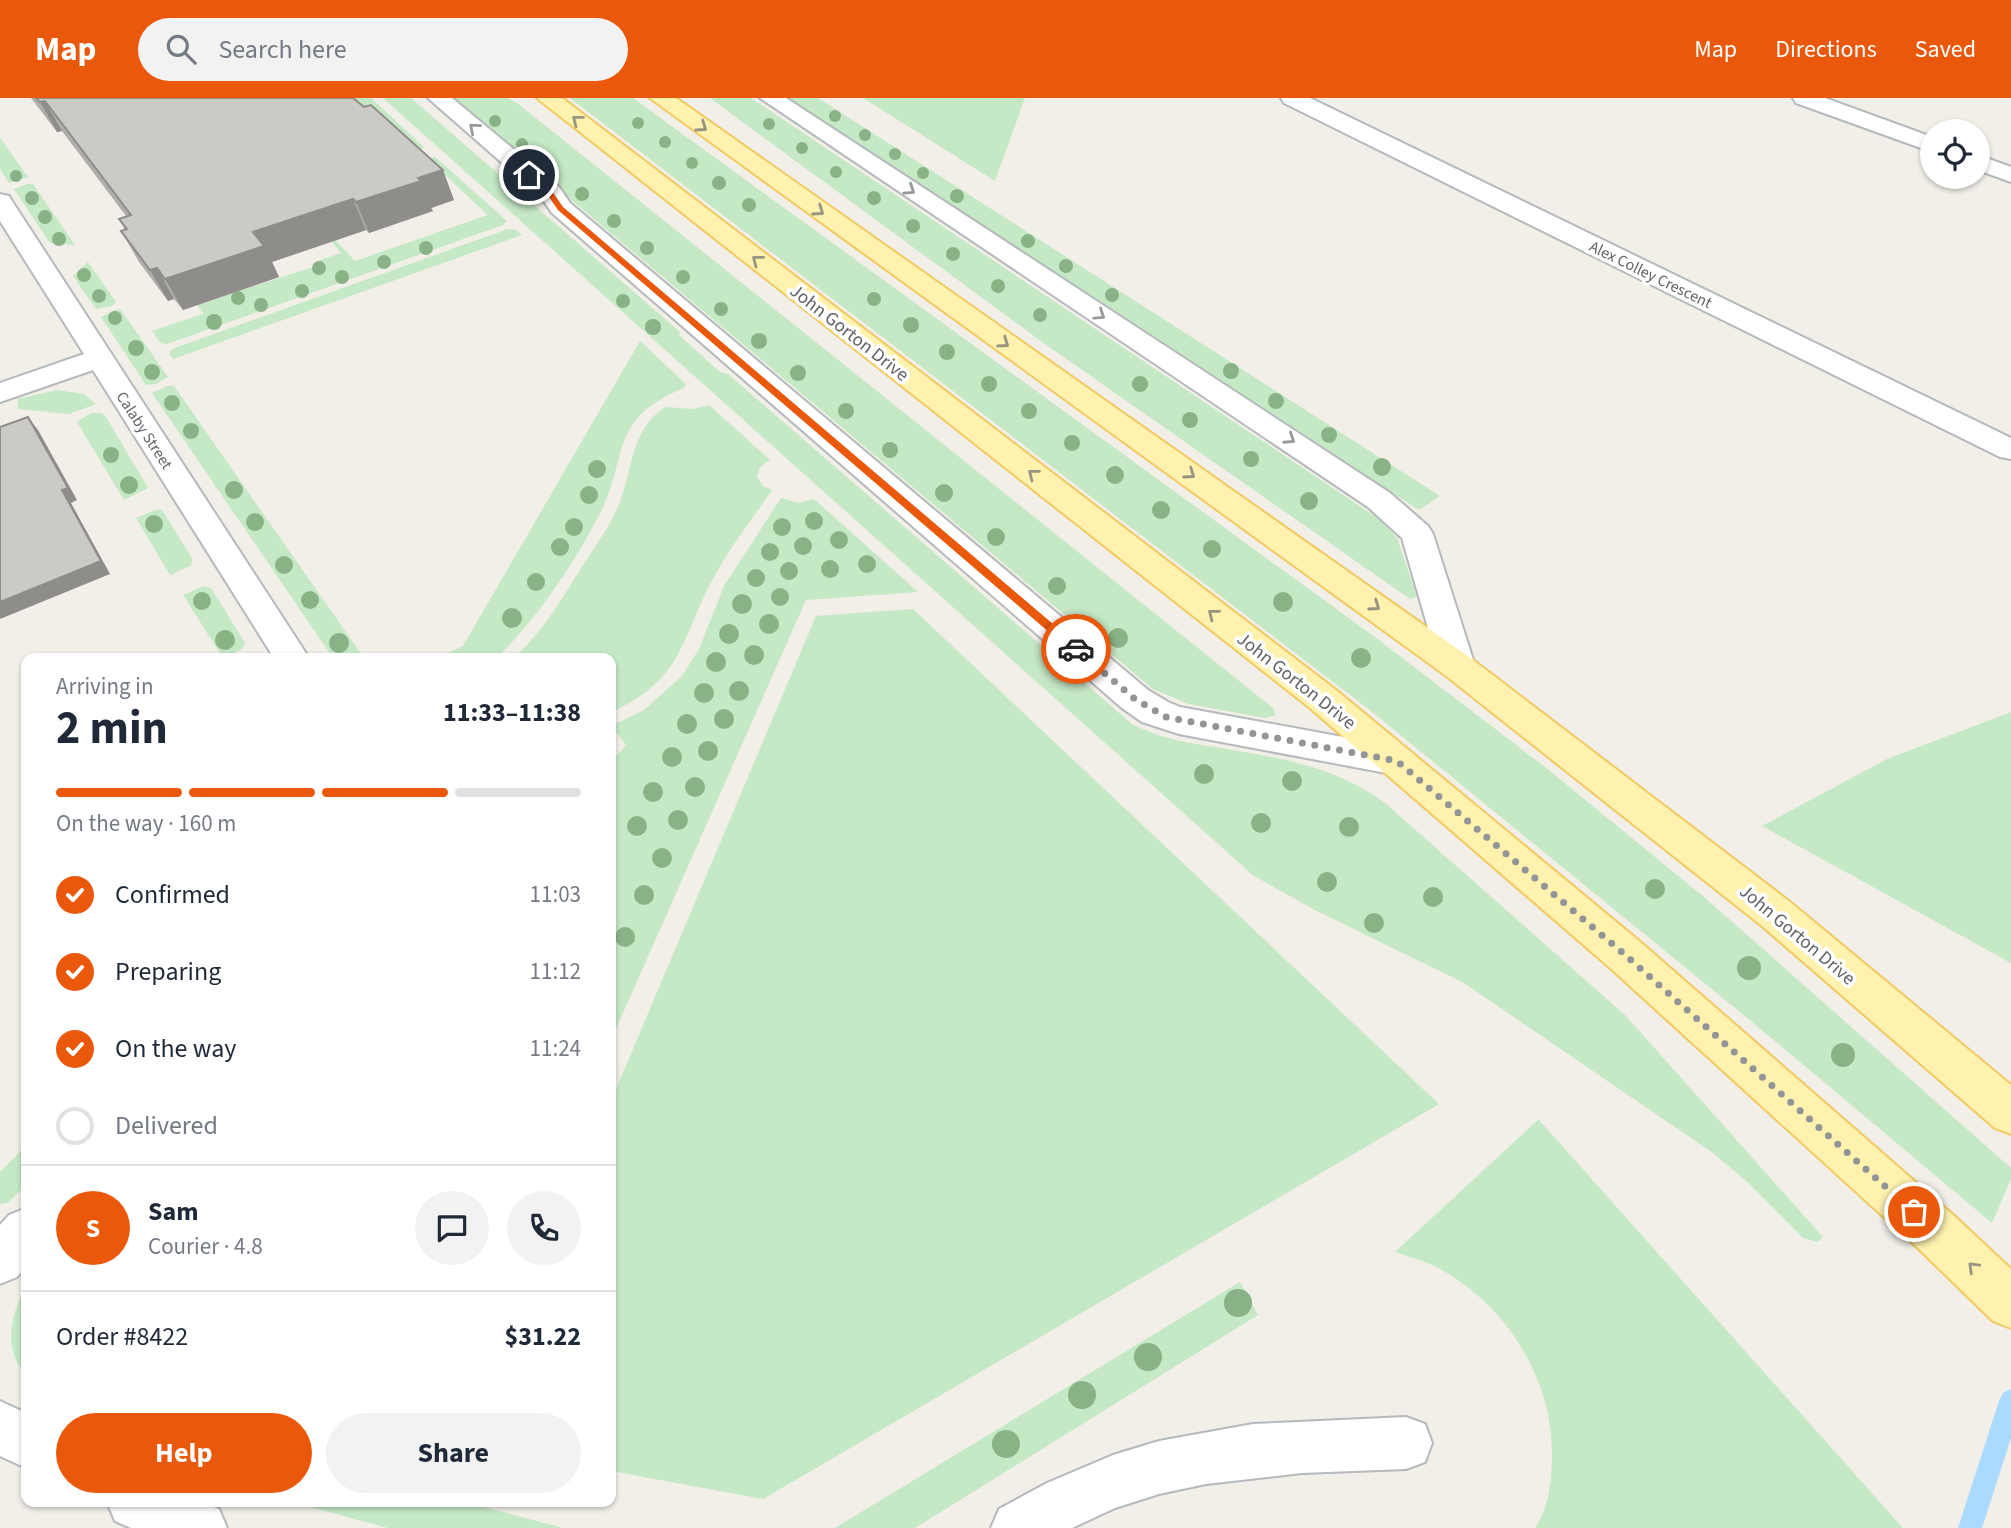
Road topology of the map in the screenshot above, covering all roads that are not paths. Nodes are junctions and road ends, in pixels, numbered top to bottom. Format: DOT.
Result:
graph roads {
  1 [pos="439,98"];
  2 [pos="548,98"];
  3 [pos="661,98"];
  4 [pos="771,98"];
  5 [pos="1292,98"];
  6 [pos="1804,98"];
  7 [pos="1920,141"];
  8 [pos="1990,167"];
  9 [pos="2011,175"];
  10 [pos="0,201"];
  11 [pos="99,358"];
  12 [pos="0,393"];
  13 [pos="2011,450"];
  14 [pos="289,653"];
  15 [pos="1457,666"];
  16 [pos="1397,761"];
  17 [pos="2004,1107"];
  18 [pos="21,1237"];
  19 [pos="0,1260"];
  20 [pos="2011,1303"];
  21 [pos="0,1427"];
  22 [pos="21,1439"];
  23 [pos="1406,1443"];
  24 [pos="147,1507"];
  25 [pos="200,1528"];
  26 [pos="1018,1528"];
  16 -- 1 [label="street, one-way"];
  16 -- 2 [label="main road, John Gorton Drive, one-way"];
  3 -- 15 [label="main road, John Gorton Drive, one-way"];
  4 -- 15 [label="street, one-way"];
  5 -- 13 [label="street, Alex Colley Crescent"];
  6 -- 7 [label="street"];
  8 -- 9 [label="street"];
  10 -- 11 [label="street, Calaby Street"];
  11 -- 12 [label="street"];
  11 -- 14 [label="street, Calaby Street"];
  15 -- 17 [label="main road, John Gorton Drive"];
  20 -- 16 [label="main road, John Gorton Drive, one-way"];
  18 -- 19 [label="street"];
  21 -- 22 [label="street"];
  23 -- 26 [label="street"];
  24 -- 25 [label="street"];
}
